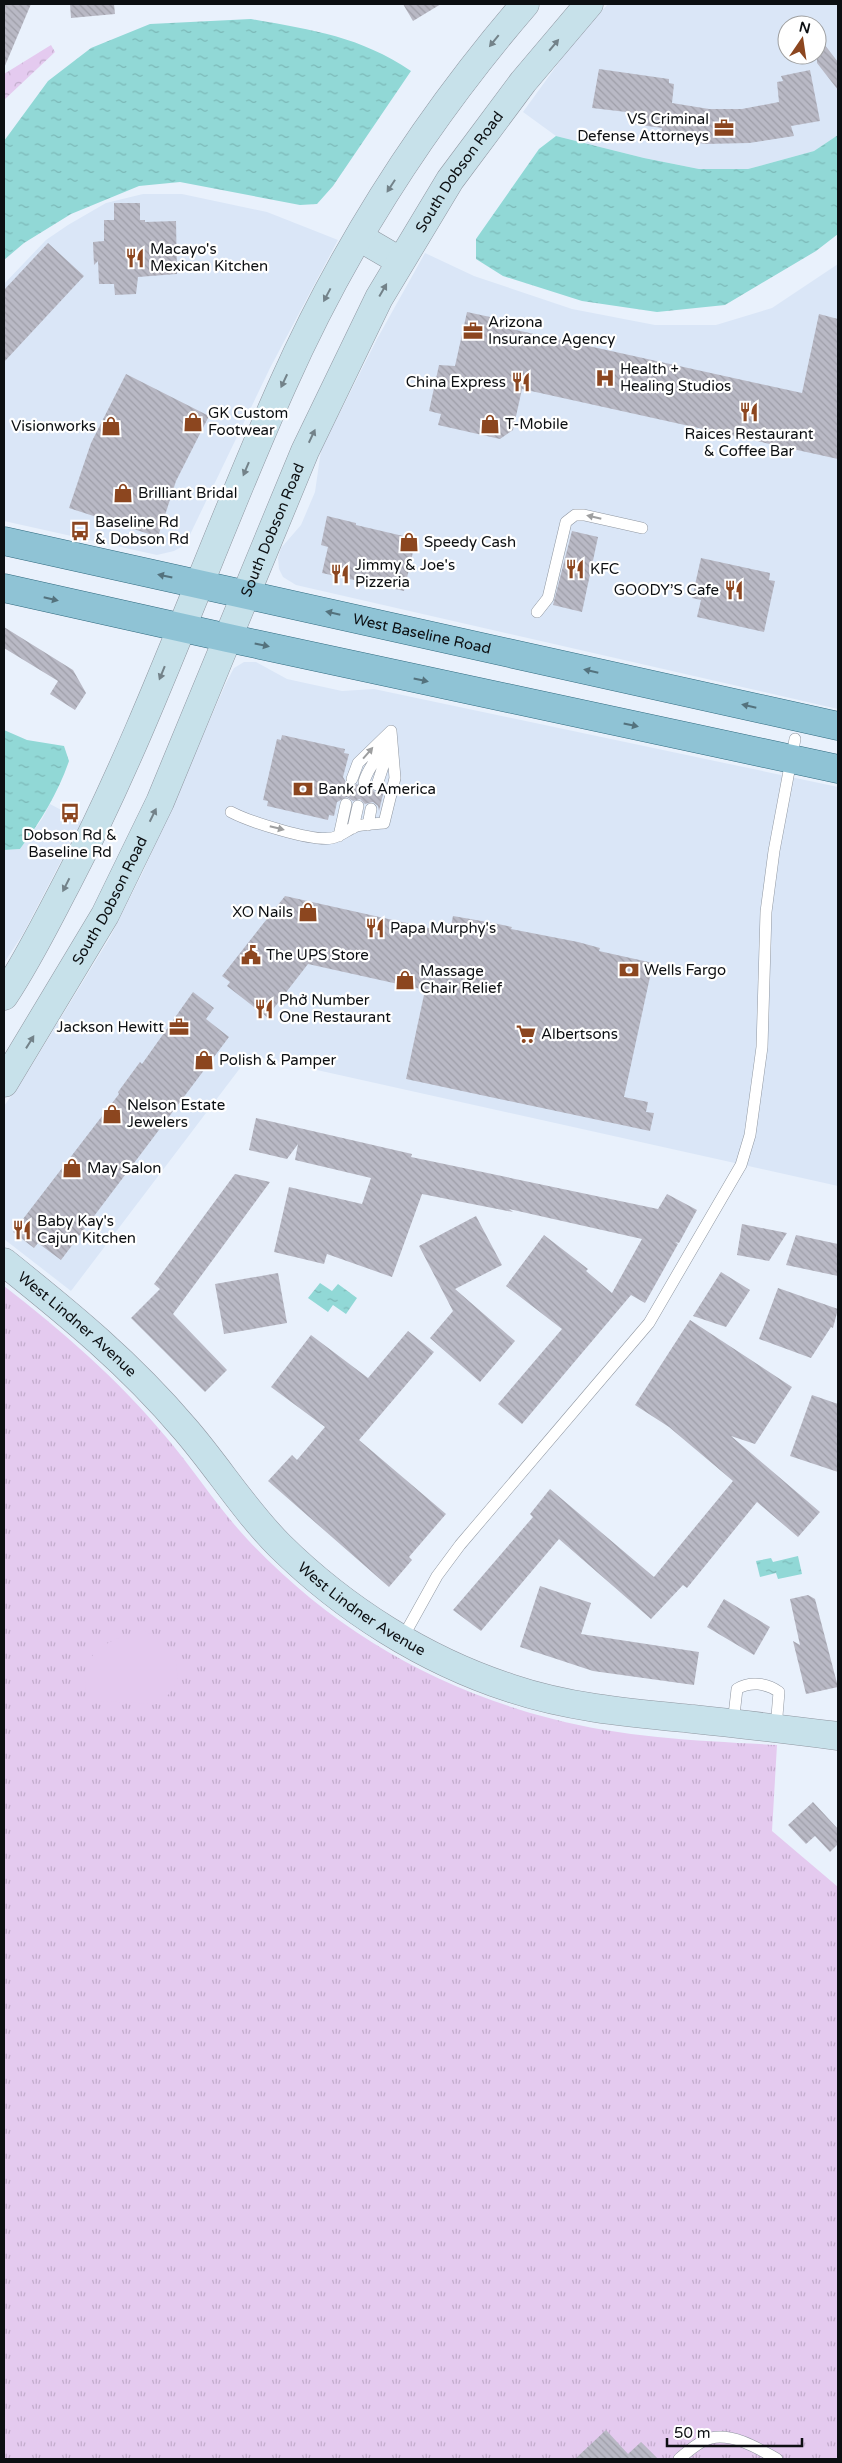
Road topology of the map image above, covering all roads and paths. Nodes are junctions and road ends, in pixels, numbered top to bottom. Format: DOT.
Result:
graph roads {
  1 [pos="525,4"];
  2 [pos="588,4"];
  3 [pos="359,237"];
  4 [pos="400,261"];
  5 [pos="642,528"];
  6 [pos="4,541"];
  7 [pos="199,583"];
  8 [pos="4,588"];
  9 [pos="247,594"];
  10 [pos="537,612"];
  11 [pos="180,628"];
  12 [pos="228,638"];
  13 [pos="838,726"];
  14 [pos="391,732"];
  15 [pos="793,749"];
  16 [pos="838,769"];
  17 [pos="352,779"];
  18 [pos="364,782"];
  19 [pos="377,784"];
  20 [pos="372,809"];
  21 [pos="231,812"];
  22 [pos="368,825"];
  23 [pos="353,828"];
  24 [pos="339,836"];
  25 [pos="4,996"];
  26 [pos="4,1083"];
  27 [pos="4,1262"];
  28 [pos="402,1639"];
  29 [pos="734,1724"];
  30 [pos="776,1728"];
  31 [pos="838,1736"];
  32 [pos="679,2459"];
  33 [pos="777,2459"];
  1 -- 3 [label="main road, one-way"];
  4 -- 2 [label="main road, South Dobson Road, one-way"];
  3 -- 4 [label="main road"];
  3 -- 7 [label="main road, one-way"];
  9 -- 4 [label="main road, South Dobson Road, one-way"];
  5 -- 10 [label="lane, one-way"];
  7 -- 6 [label="main road, West Baseline Road, one-way"];
  7 -- 9 [label="main road, West Baseline Road"];
  7 -- 11 [label="main road"];
  8 -- 11 [label="main road, one-way"];
  9 -- 12 [label="main road, South Dobson Road"];
  13 -- 9 [label="main road, West Baseline Road, one-way"];
  11 -- 12 [label="main road"];
  11 -- 25 [label="main road, one-way"];
  12 -- 15 [label="main road, one-way"];
  26 -- 12 [label="main road, South Dobson Road, one-way"];
  17 -- 14 [label="lane, one-way"];
  14 -- 18 [label="lane"];
  14 -- 19 [label="lane"];
  14 -- 22 [label="lane"];
  15 -- 16 [label="main road"];
  15 -- 28 [label="lane"];
  20 -- 22 [label="lane"];
  21 -- 24 [label="lane, one-way"];
  22 -- 23 [label="lane"];
  23 -- 24 [label="lane"];
  23 -- 24 [label="lane"];
  27 -- 28 [label="main road, West Lindner Avenue"];
  28 -- 29 [label="main road, West Lindner Avenue"];
  29 -- 30 [label="main road, West Lindner Avenue"];
  29 -- 30 [label="lane"];
  30 -- 31 [label="main road, West Lindner Avenue"];
  32 -- 33 [label="lane"];
}
